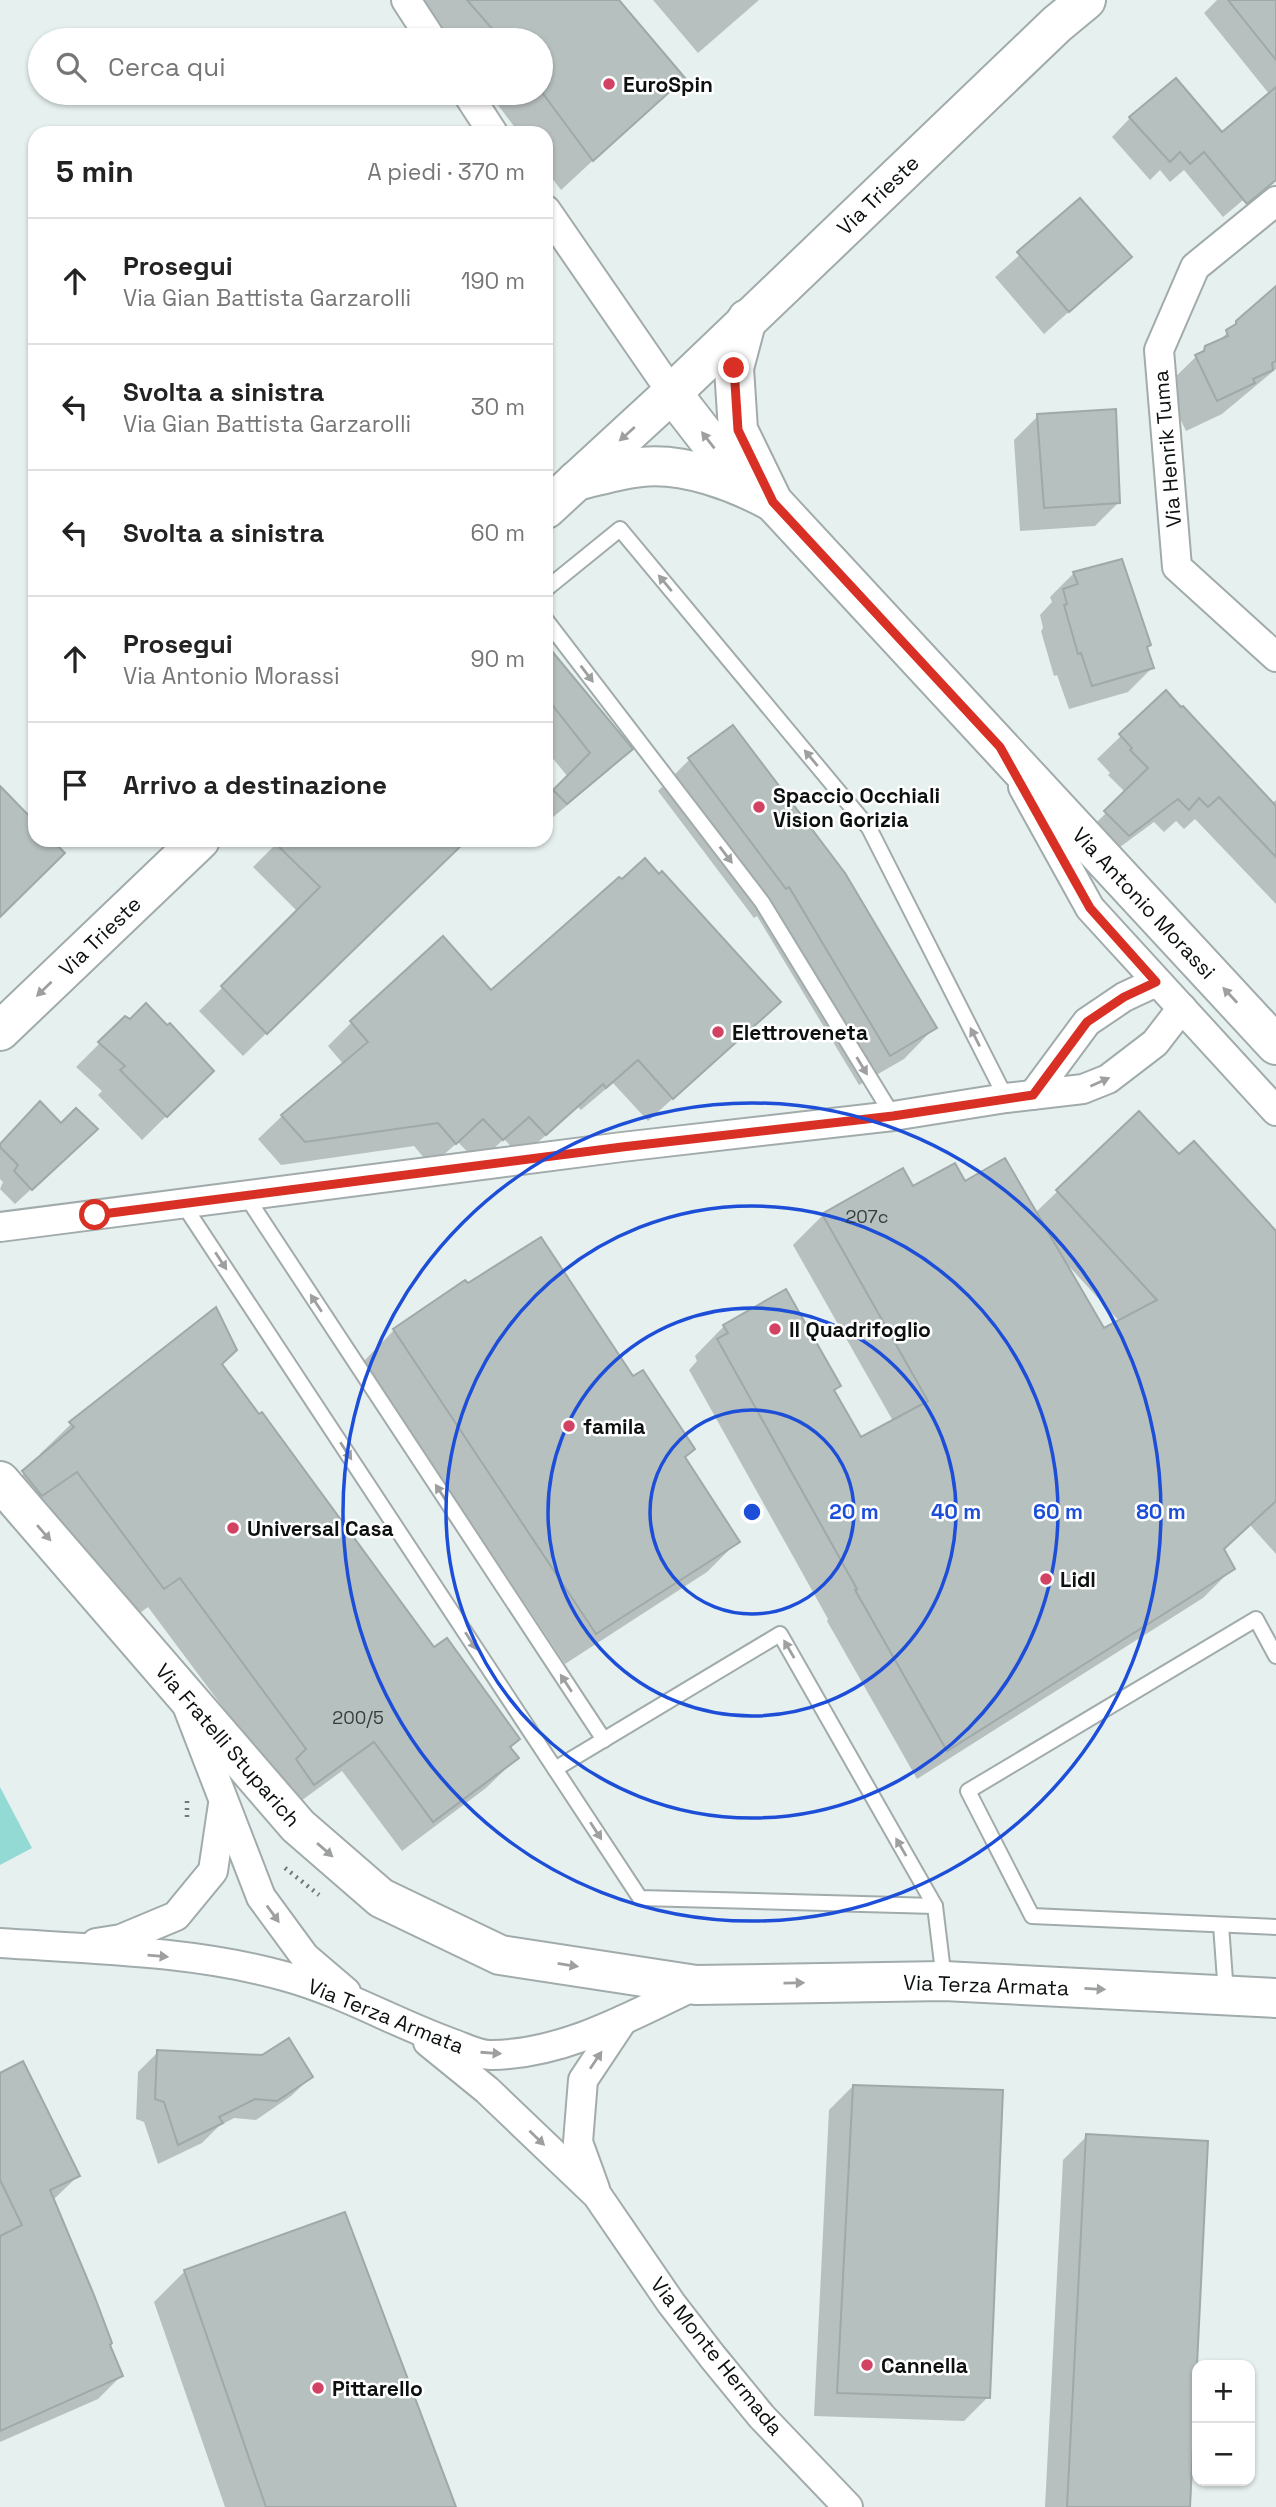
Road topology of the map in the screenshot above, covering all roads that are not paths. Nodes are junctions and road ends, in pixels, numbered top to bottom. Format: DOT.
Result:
graph roads {
  1 [pos="406,0"];
  2 [pos="1086,0"];
  3 [pos="424,28"];
  4 [pos="475,105"];
  5 [pos="489,126"];
  6 [pos="1276,201"];
  7 [pos="553,220"];
  8 [pos="747,319"];
  9 [pos="672,393"];
  10 [pos="576,481"];
  11 [pos="758,494"];
  12 [pos="553,502"];
  13 [pos="553,583"];
  14 [pos="553,629"];
  15 [pos="1276,657"];
  16 [pos="1000,747"];
  17 [pos="193,847"];
  18 [pos="1156,982"];
  19 [pos="1182,1008"];
  20 [pos="0,1031"];
  21 [pos="1276,1045"];
  22 [pos="1033,1095"];
  23 [pos="1006,1098"];
  24 [pos="1276,1111"];
  25 [pos="893,1116"];
  26 [pos="246,1196"];
  27 [pos="183,1204"];
  28 [pos="0,1227"];
  29 [pos="0,1481"];
  30 [pos="1276,1656"];
  31 [pos="181,1693"];
  32 [pos="604,1740"];
  33 [pos="555,1769"];
  34 [pos="230,1847"];
  35 [pos="935,1906"];
  36 [pos="1222,1925"];
  37 [pos="1276,1927"];
  38 [pos="0,1943"];
  39 [pos="65,1947"];
  40 [pos="500,1955"];
  41 [pos="944,1981"];
  42 [pos="695,1985"];
  43 [pos="1226,1995"];
  44 [pos="1276,1998"];
  45 [pos="357,2001"];
  46 [pos="624,2020"];
  47 [pos="412,2029"];
  48 [pos="597,2195"];
  49 [pos="848,2507"];
  1 -- 3 [label="street"];
  2 -- 8 [label="main road, Via Trieste"];
  4 -- 5 [label="street"];
  6 -- 15 [label="street, Via Henrik Tuma"];
  7 -- 9 [label="street"];
  8 -- 9 [label="main road, Via Trieste"];
  8 -- 11 [label="main road, Via Antonio Morassi"];
  9 -- 10 [label="main road, Via Trieste, one-way"];
  11 -- 9 [label="main road, one-way"];
  10 -- 11 [label="main road"];
  10 -- 12 [label="main road, Via Trieste"];
  11 -- 16 [label="main road, Via Antonio Morassi"];
  23 -- 13 [label="lane, one-way"];
  14 -- 25 [label="lane, one-way"];
  16 -- 18 [label="street"];
  21 -- 16 [label="main road, Via Antonio Morassi, one-way"];
  17 -- 20 [label="main road, Via Trieste, one-way"];
  18 -- 19 [label="street"];
  18 -- 22 [label="street"];
  22 -- 19 [label="street, one-way"];
  19 -- 24 [label="street"];
  22 -- 23 [label="street"];
  23 -- 25 [label="street"];
  25 -- 26 [label="street"];
  26 -- 27 [label="street"];
  32 -- 26 [label="lane, one-way"];
  27 -- 28 [label="street"];
  27 -- 33 [label="lane, one-way"];
  29 -- 31 [label="main road, Via Fratelli Stuparich, one-way"];
  30 -- 36 [label="lane"];
  31 -- 34 [label="street"];
  31 -- 40 [label="main road, Via Fratelli Stuparich, one-way"];
  32 -- 33 [label="lane"];
  35 -- 32 [label="lane, one-way"];
  33 -- 35 [label="lane, one-way"];
  34 -- 39 [label="street, Via Terza Armata"];
  34 -- 45 [label="street, one-way"];
  35 -- 41 [label="lane"];
  36 -- 37 [label="lane"];
  36 -- 43 [label="lane"];
  38 -- 39 [label="street, Via Terza Armata"];
  39 -- 45 [label="street, Via Terza Armata, one-way"];
  40 -- 42 [label="main road, Via Terza Armata, one-way"];
  42 -- 41 [label="main road, Via Terza Armata, one-way"];
  41 -- 43 [label="main road, Via Terza Armata, one-way"];
  42 -- 46 [label="street, Via Terza Armata"];
  43 -- 44 [label="main road, Via Terza Armata"];
  45 -- 47 [label="street, Via Terza Armata"];
  47 -- 46 [label="street, Via Terza Armata, one-way"];
  48 -- 46 [label="street, Via Monte Hermada, one-way"];
  47 -- 48 [label="street, Via Monte Hermada, one-way"];
  48 -- 49 [label="street, Via Monte Hermada"];
}
